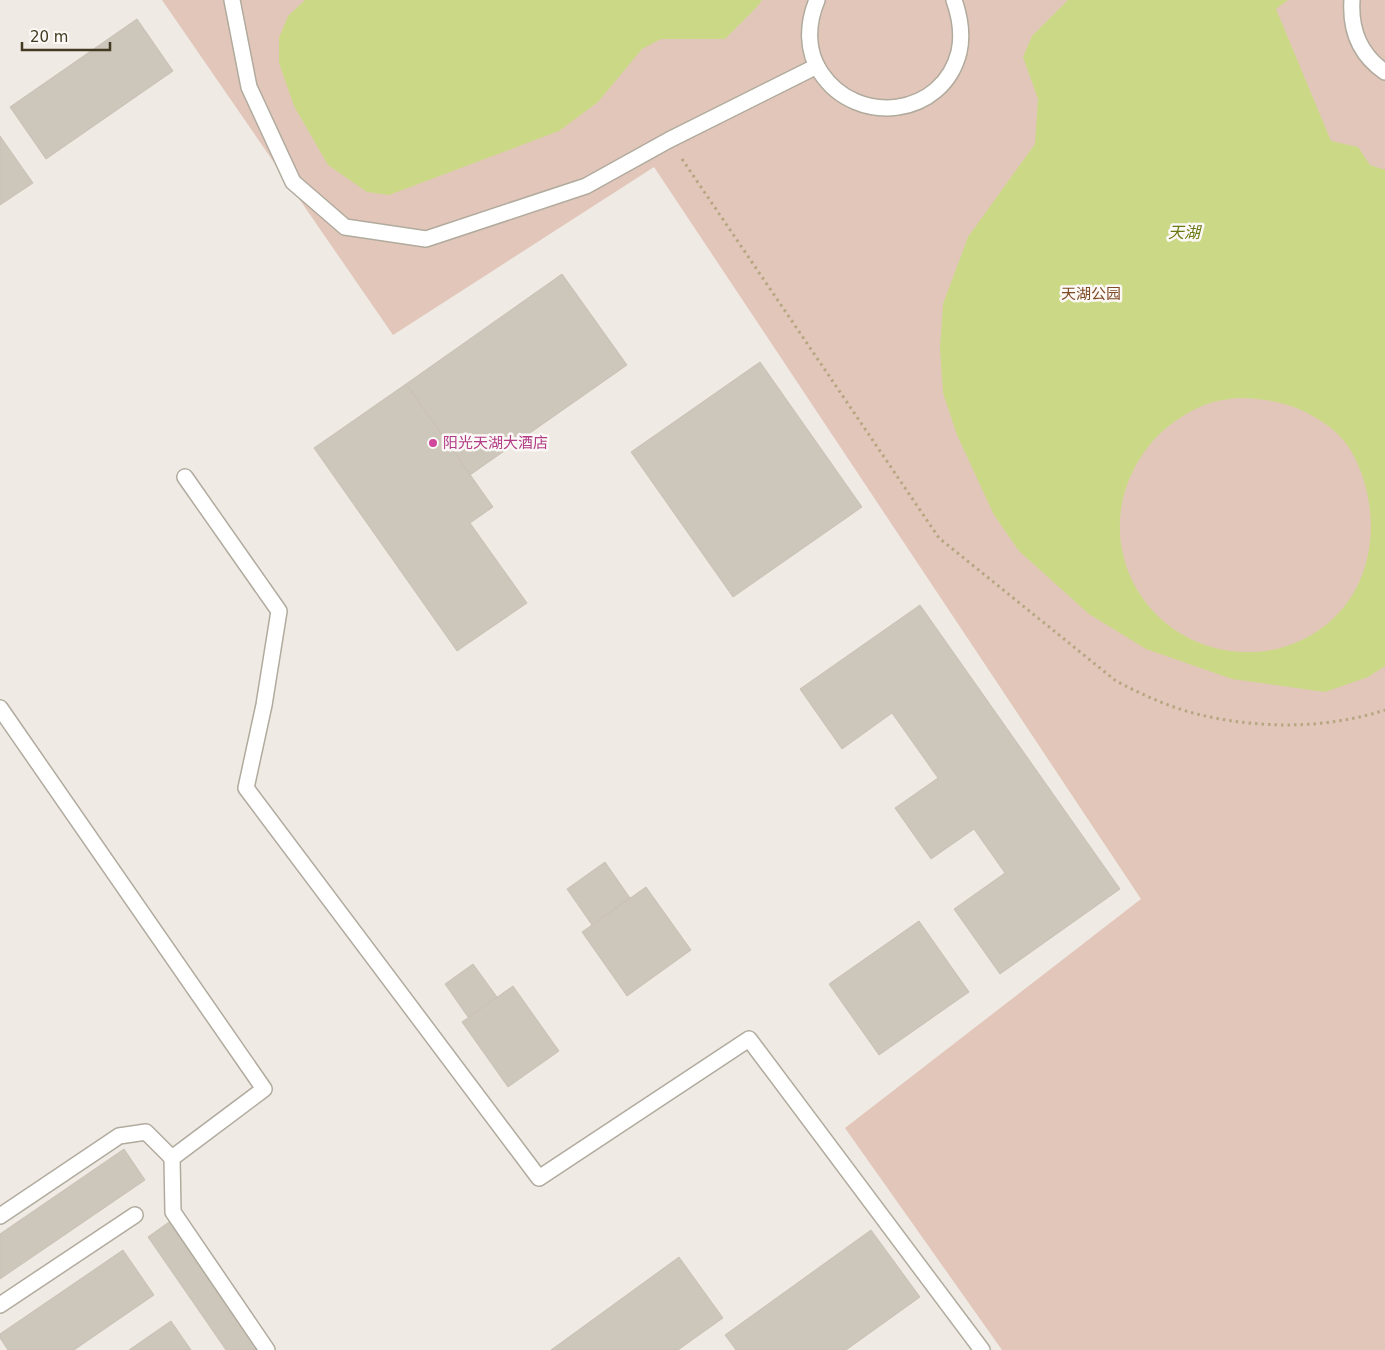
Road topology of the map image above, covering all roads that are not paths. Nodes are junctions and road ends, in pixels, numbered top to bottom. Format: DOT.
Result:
graph roads {
  1 [pos="232,0"];
  2 [pos="817,0"];
  3 [pos="954,0"];
  4 [pos="1352,0"];
  5 [pos="817,66"];
  6 [pos="1385,72"];
  7 [pos="186,476"];
  8 [pos="0,708"];
  9 [pos="172,1158"];
  10 [pos="135,1214"];
  11 [pos="0,1216"];
  12 [pos="0,1305"];
  13 [pos="267,1350"];
  14 [pos="982,1350"];
  1 -- 5 [label="street"];
  2 -- 5 [label="street"];
  3 -- 5 [label="street"];
  4 -- 6 [label="street"];
  7 -- 14 [label="street"];
  8 -- 9 [label="street"];
  9 -- 11 [label="street"];
  9 -- 13 [label="street"];
  10 -- 12 [label="street"];
}
